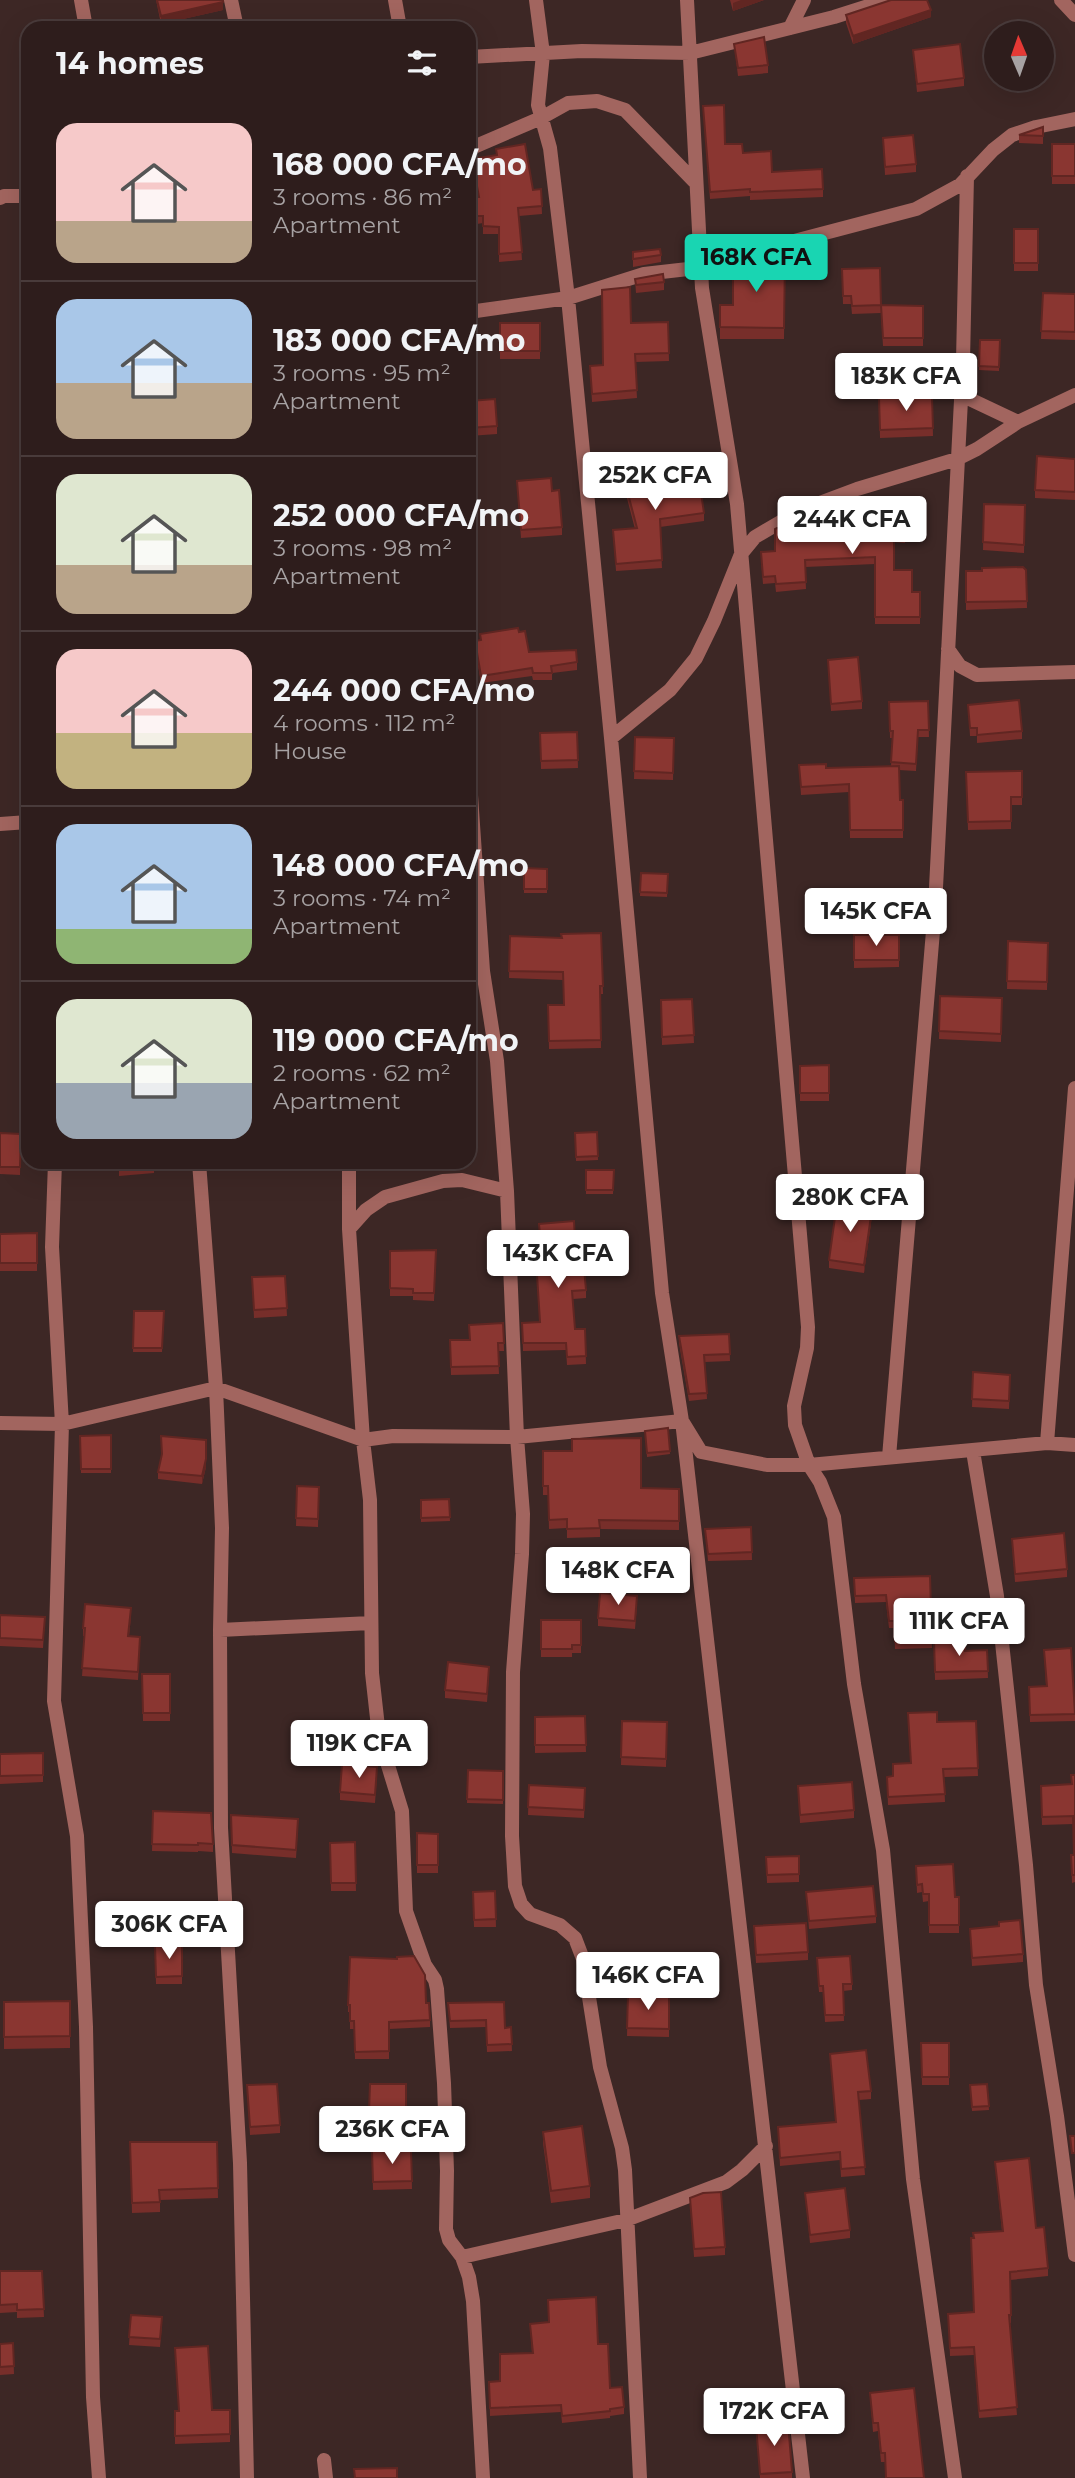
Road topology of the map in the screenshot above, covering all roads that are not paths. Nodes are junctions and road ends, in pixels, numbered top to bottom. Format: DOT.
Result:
graph roads {
  1 [pos="81,0"];
  2 [pos="231,0"];
  3 [pos="395,0"];
  4 [pos="536,0"];
  5 [pos="687,0"];
  6 [pos="804,0"];
  7 [pos="887,0"];
  8 [pos="1061,0"];
  9 [pos="1075,15"];
  10 [pos="85,21"];
  11 [pos="236,21"];
  12 [pos="399,21"];
  13 [pos="790,28"];
  14 [pos="690,53"];
  15 [pos="543,54"];
  16 [pos="476,57"];
  17 [pos="541,118"];
  18 [pos="1075,119"];
  19 [pos="476,146"];
  20 [pos="967,176"];
  21 [pos="0,183"];
  22 [pos="696,184"];
  23 [pos="6,197"];
  24 [pos="700,265"];
  25 [pos="568,298"];
  26 [pos="476,311"];
  27 [pos="961,395"];
  28 [pos="1075,395"];
  29 [pos="1018,422"];
  30 [pos="957,459"];
  31 [pos="741,554"];
  32 [pos="948,649"];
  33 [pos="1075,672"];
  34 [pos="611,738"];
  35 [pos="21,822"];
  36 [pos="0,824"];
  37 [pos="476,843"];
  38 [pos="1075,1088"];
  39 [pos="55,1169"];
  40 [pos="200,1169"];
  41 [pos="349,1169"];
  42 [pos="507,1191"];
  43 [pos="349,1229"];
  44 [pos="216,1388"];
  45 [pos="682,1421"];
  46 [pos="0,1423"];
  47 [pos="62,1424"];
  48 [pos="517,1437"];
  49 [pos="363,1440"];
  50 [pos="1046,1443"];
  51 [pos="1075,1445"];
  52 [pos="973,1451"];
  53 [pos="889,1457"];
  54 [pos="809,1465"];
  55 [pos="371,1623"];
  56 [pos="220,1630"];
  57 [pos="766,2146"];
  58 [pos="626,2220"];
  59 [pos="1075,2255"];
  60 [pos="462,2257"];
  61 [pos="324,2460"];
  62 [pos="99,2478"];
  63 [pos="247,2478"];
  64 [pos="326,2478"];
  65 [pos="483,2478"];
  66 [pos="640,2478"];
  67 [pos="803,2478"];
  68 [pos="954,2478"];
  1 -- 10 [label="street"];
  2 -- 11 [label="street"];
  3 -- 12 [label="street"];
  4 -- 15 [label="street"];
  5 -- 14 [label="street"];
  6 -- 13 [label="street"];
  7 -- 13 [label="street"];
  8 -- 9 [label="street"];
  13 -- 14 [label="street"];
  14 -- 15 [label="street"];
  14 -- 22 [label="street"];
  15 -- 16 [label="street"];
  15 -- 17 [label="street"];
  17 -- 19 [label="street"];
  17 -- 22 [label="street"];
  17 -- 25 [label="street"];
  18 -- 20 [label="street"];
  20 -- 24 [label="street"];
  20 -- 27 [label="street"];
  21 -- 23 [label="street"];
  22 -- 24 [label="street"];
  24 -- 25 [label="street"];
  24 -- 31 [label="street"];
  25 -- 26 [label="street"];
  25 -- 34 [label="street"];
  27 -- 29 [label="street"];
  27 -- 30 [label="street"];
  28 -- 29 [label="street"];
  29 -- 30 [label="street"];
  30 -- 31 [label="street"];
  30 -- 32 [label="street"];
  31 -- 34 [label="street"];
  31 -- 54 [label="street"];
  32 -- 33 [label="street"];
  32 -- 53 [label="street"];
  34 -- 45 [label="street"];
  35 -- 36 [label="street"];
  37 -- 42 [label="street"];
  38 -- 50 [label="street"];
  39 -- 47 [label="street"];
  40 -- 44 [label="street"];
  41 -- 43 [label="street"];
  42 -- 43 [label="street"];
  42 -- 48 [label="street"];
  43 -- 49 [label="street"];
  44 -- 47 [label="street"];
  44 -- 49 [label="street"];
  44 -- 56 [label="street"];
  45 -- 48 [label="street"];
  45 -- 54 [label="street"];
  45 -- 57 [label="street"];
  46 -- 47 [label="street"];
  47 -- 62 [label="street"];
  48 -- 49 [label="street"];
  48 -- 58 [label="street"];
  49 -- 55 [label="street"];
  50 -- 51 [label="street"];
  50 -- 52 [label="street"];
  52 -- 53 [label="street"];
  52 -- 59 [label="street"];
  53 -- 54 [label="street"];
  54 -- 68 [label="street"];
  55 -- 56 [label="street"];
  55 -- 60 [label="street"];
  56 -- 63 [label="street"];
  57 -- 58 [label="street"];
  57 -- 67 [label="street"];
  58 -- 60 [label="street"];
  58 -- 66 [label="street"];
  60 -- 65 [label="street"];
  61 -- 64 [label="street"];
}
